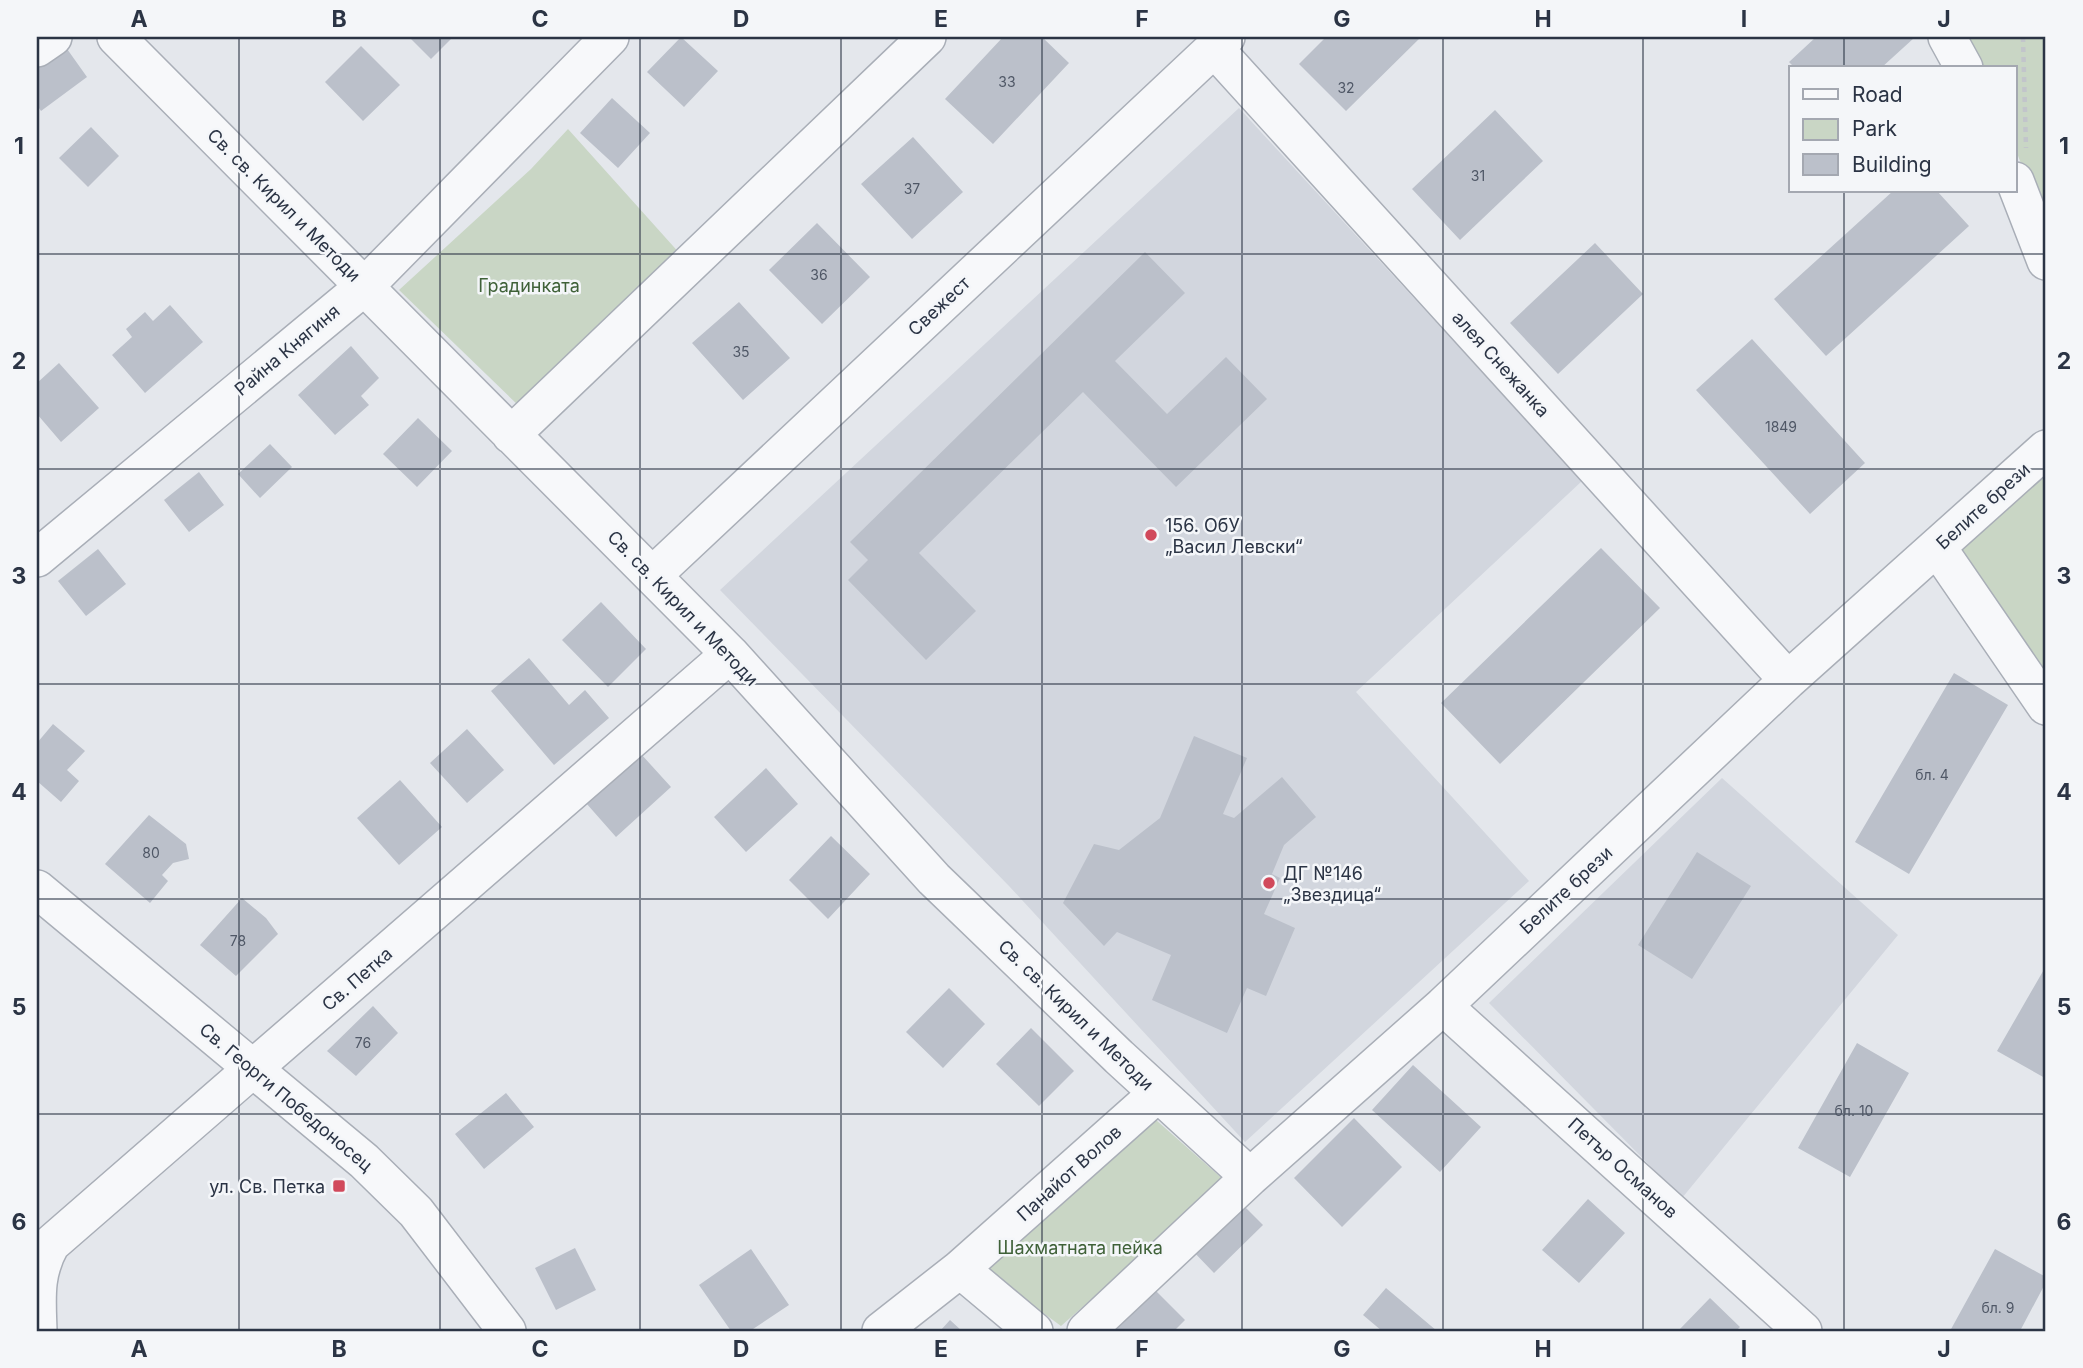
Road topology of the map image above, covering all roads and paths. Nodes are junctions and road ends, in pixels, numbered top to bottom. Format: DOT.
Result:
graph roads {
  1 [pos="53,37"];
  2 [pos="116,37"];
  3 [pos="610,37"];
  4 [pos="927,37"];
  5 [pos="1947,37"];
  6 [pos="2023,37"];
  7 [pos="1220,42"];
  8 [pos="37,48"];
  9 [pos="1963,66"];
  10 [pos="2020,171"];
  11 [pos="2046,261"];
  12 [pos="365,286"];
  13 [pos="511,435"];
  14 [pos="2046,449"];
  15 [pos="1937,547"];
  16 [pos="37,558"];
  17 [pos="653,575"];
  18 [pos="730,654"];
  19 [pos="1788,680"];
  20 [pos="2046,706"];
  21 [pos="37,889"];
  22 [pos="1443,1006"];
  23 [pos="253,1070"];
  24 [pos="1158,1093"];
  25 [pos="1250,1177"];
  26 [pos="960,1269"];
  27 [pos="38,1331"];
  28 [pos="506,1331"];
  29 [pos="881,1331"];
  30 [pos="1034,1331"];
  31 [pos="1086,1331"];
  32 [pos="1803,1331"];
  1 -- 8 [label="street"];
  2 -- 12 [label="street, Св. св. Кирил и Методи"];
  3 -- 12 [label="street, Райна Княгиня"];
  4 -- 13 [label="street"];
  5 -- 9 [label="street"];
  6 -- 10 [label="path"];
  7 -- 17 [label="street, Свежест"];
  7 -- 19 [label="street, алея Снежанка"];
  10 -- 11 [label="street"];
  12 -- 13 [label="street, Св. св. Кирил и Методи"];
  12 -- 16 [label="street, Райна Княгиня"];
  13 -- 17 [label="street, Св. св. Кирил и Методи"];
  14 -- 15 [label="street, Белите брези"];
  15 -- 19 [label="street, Белите брези"];
  15 -- 20 [label="street"];
  17 -- 18 [label="street, Св. св. Кирил и Методи"];
  18 -- 23 [label="street, Св. Петка"];
  18 -- 24 [label="street, Св. св. Кирил и Методи"];
  19 -- 22 [label="street, Белите брези"];
  21 -- 23 [label="street, Св. Георги Победоносец"];
  22 -- 25 [label="street, Белите брези"];
  22 -- 32 [label="street, Петър Османов"];
  23 -- 27 [label="street, Св. Петка"];
  23 -- 28 [label="street, Св. Георги Победоносец"];
  24 -- 25 [label="street, Св. св. Кирил и Методи"];
  24 -- 26 [label="street, Панайот Волов"];
  25 -- 31 [label="street, Белите брези"];
  26 -- 29 [label="street, Панайот Волов"];
  26 -- 30 [label="street"];
}
